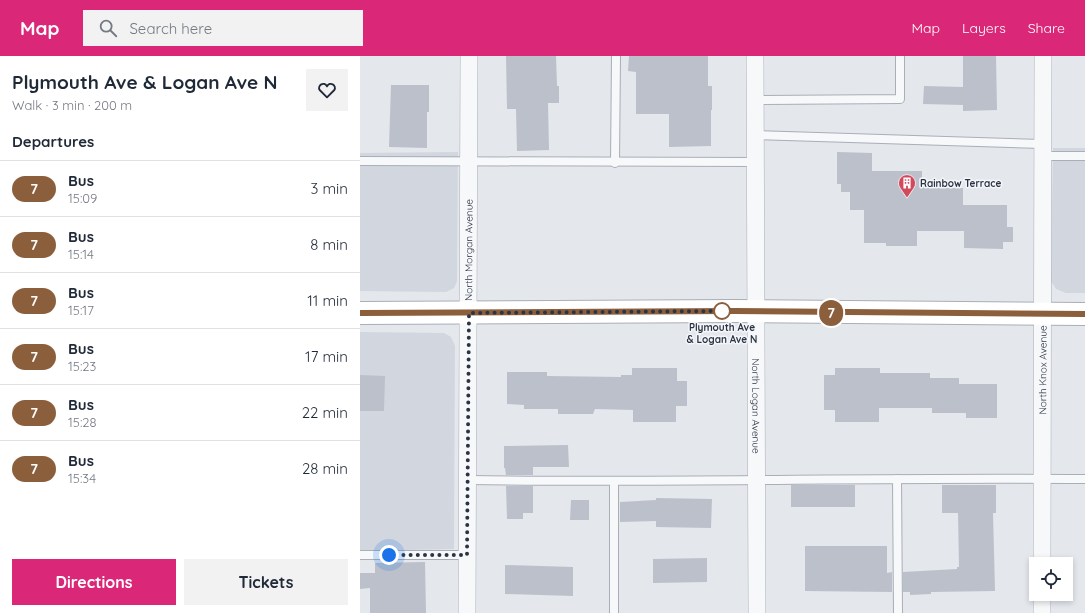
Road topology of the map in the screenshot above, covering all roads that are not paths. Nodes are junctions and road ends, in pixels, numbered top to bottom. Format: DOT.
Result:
graph roads {
  1 [pos="469,56"];
  2 [pos="616,56"];
  3 [pos="755,56"];
  4 [pos="900,56"];
  5 [pos="1043,56"];
  6 [pos="755,100"];
  7 [pos="755,135"];
  8 [pos="1043,150"];
  9 [pos="1085,156"];
  10 [pos="360,162"];
  11 [pos="469,162"];
  12 [pos="755,162"];
  13 [pos="615,163"];
  14 [pos="756,312"];
  15 [pos="360,313"];
  16 [pos="469,313"];
  17 [pos="1042,314"];
  18 [pos="1085,314"];
  19 [pos="756,479"];
  20 [pos="898,479"];
  21 [pos="1042,479"];
  22 [pos="1085,479"];
  23 [pos="468,480"];
  24 [pos="614,482"];
  25 [pos="467,555"];
  26 [pos="360,556"];
  27 [pos="1042,557"];
  28 [pos="1042,601"];
  29 [pos="467,613"];
  30 [pos="614,613"];
  31 [pos="757,613"];
  32 [pos="898,613"];
  33 [pos="1042,613"];
  1 -- 11 [label="street, North Morgan Avenue"];
  2 -- 13 [label="lane"];
  3 -- 6 [label="street, North Logan Avenue"];
  4 -- 6 [label="lane"];
  5 -- 8 [label="street, North Knox Avenue"];
  6 -- 7 [label="street, North Logan Avenue"];
  7 -- 8 [label="lane"];
  7 -- 12 [label="street, North Logan Avenue"];
  8 -- 9 [label="lane"];
  8 -- 17 [label="street, North Knox Avenue"];
  10 -- 11 [label="lane"];
  11 -- 13 [label="lane"];
  11 -- 16 [label="street, North Morgan Avenue"];
  12 -- 13 [label="lane"];
  12 -- 14 [label="street, North Logan Avenue"];
  14 -- 16 [label="main road"];
  14 -- 17 [label="main road"];
  14 -- 19 [label="street, North Logan Avenue"];
  15 -- 16 [label="main road"];
  16 -- 23 [label="street, North Morgan Avenue"];
  17 -- 18 [label="main road"];
  17 -- 21 [label="street, North Knox Avenue"];
  19 -- 20 [label="lane"];
  19 -- 24 [label="lane"];
  19 -- 31 [label="street, North Logan Avenue"];
  20 -- 21 [label="lane"];
  20 -- 32 [label="lane"];
  21 -- 22 [label="lane"];
  21 -- 27 [label="street, North Knox Avenue"];
  23 -- 24 [label="lane"];
  23 -- 25 [label="street, North Morgan Avenue"];
  24 -- 30 [label="lane"];
  25 -- 26 [label="lane"];
  25 -- 29 [label="street, North Morgan Avenue"];
  28 -- 33 [label="street"];
}
